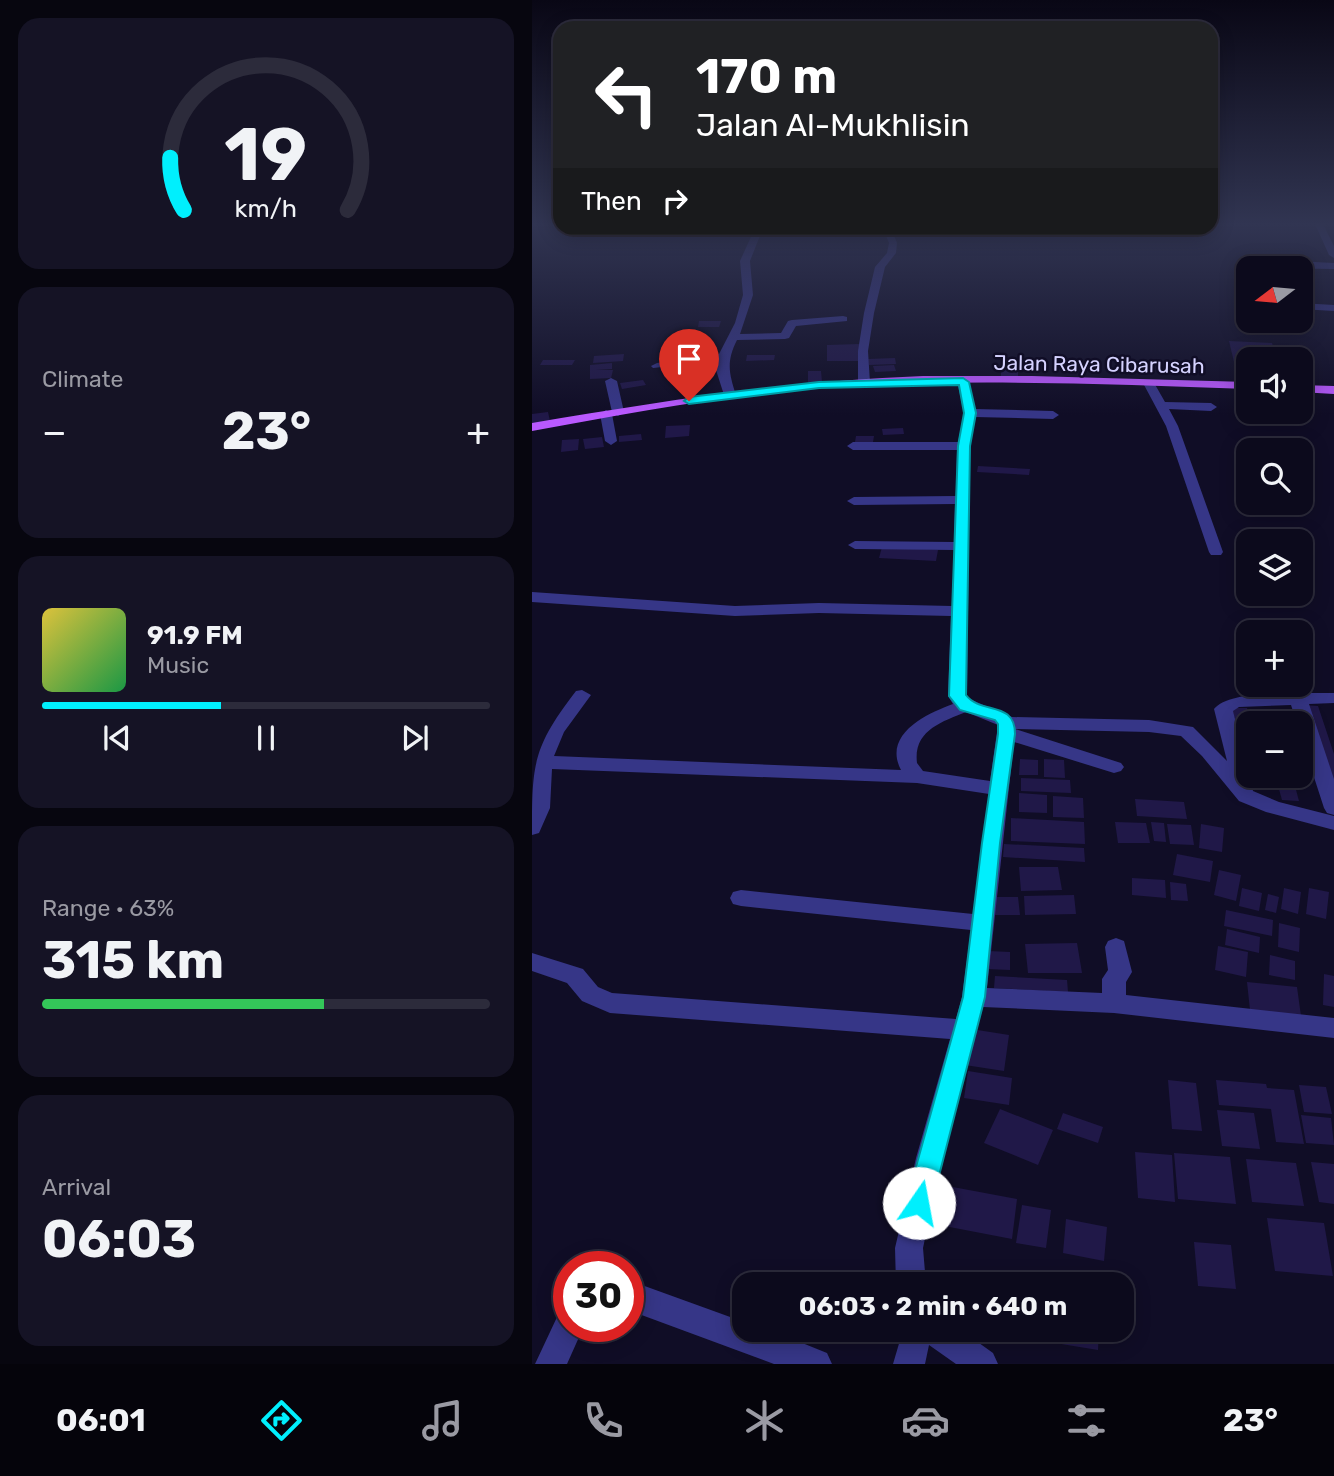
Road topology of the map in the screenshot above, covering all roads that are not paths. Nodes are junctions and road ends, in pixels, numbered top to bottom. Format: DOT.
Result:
graph roads {
  1 [pos="746,288"];
  2 [pos="875,288"];
  3 [pos="1313,307"];
  4 [pos="1334,308"];
  5 [pos="843,319"];
  6 [pos="734,337"];
  7 [pos="723,358"];
  8 [pos="657,366"];
  9 [pos="611,381"];
  10 [pos="963,382"];
  11 [pos="864,383"];
  12 [pos="1149,383"];
  13 [pos="1236,386"];
  14 [pos="1313,389"];
  15 [pos="1334,390"];
  16 [pos="730,395"];
  17 [pos="1161,405"];
  18 [pos="1211,407"];
  19 [pos="612,413"];
  20 [pos="970,413"];
  21 [pos="1053,415"];
  22 [pos="532,428"];
  23 [pos="611,441"];
  24 [pos="853,446"];
  25 [pos="964,446"];
  26 [pos="962,500"];
  27 [pos="854,501"];
  28 [pos="855,545"];
  29 [pos="960,546"];
  30 [pos="1216,552"];
  31 [pos="532,597"];
  32 [pos="960,611"];
  33 [pos="582,695"];
  34 [pos="1334,698"];
  35 [pos="1298,699"];
  36 [pos="966,706"];
  37 [pos="1007,729"];
  38 [pos="545,762"];
  39 [pos="1114,767"];
  40 [pos="917,777"];
  41 [pos="998,789"];
  42 [pos="1245,796"];
  43 [pos="1334,808"];
  44 [pos="1334,823"];
  45 [pos="532,828"];
  46 [pos="741,898"];
  47 [pos="981,923"];
  48 [pos="1116,947"];
  49 [pos="532,962"];
  50 [pos="974,997"];
  51 [pos="1114,1003"];
  52 [pos="1334,1028"];
  53 [pos="965,1030"];
  54 [pos="910,1272"];
  55 [pos="644,1301"];
  56 [pos="561,1342"];
  57 [pos="915,1342"];
  58 [pos="952,1342"];
  59 [pos="551,1364"];
  60 [pos="816,1364"];
  61 [pos="909,1364"];
  62 [pos="982,1364"];
  1 -- 6 [label="street"];
  2 -- 11 [label="street"];
  3 -- 4 [label="street"];
  5 -- 6 [label="street"];
  6 -- 7 [label="street"];
  7 -- 8 [label="street"];
  7 -- 16 [label="street"];
  9 -- 19 [label="street"];
  10 -- 11 [label="main road, Jalan Raya Cibarusah"];
  10 -- 12 [label="main road, Jalan Raya Cibarusah"];
  10 -- 20 [label="street"];
  11 -- 16 [label="main road, Jalan Raya Cibarusah"];
  12 -- 13 [label="main road, Jalan Raya Cibarusah"];
  12 -- 17 [label="street"];
  14 -- 15 [label="main road"];
  16 -- 19 [label="main road, Jalan Raya Cibarusah"];
  17 -- 18 [label="street"];
  17 -- 30 [label="street"];
  19 -- 22 [label="main road, Jalan Raya Cibarusah"];
  19 -- 23 [label="street"];
  20 -- 21 [label="street"];
  20 -- 25 [label="street"];
  24 -- 25 [label="street"];
  25 -- 26 [label="street"];
  26 -- 27 [label="street"];
  26 -- 29 [label="street"];
  28 -- 29 [label="street"];
  29 -- 32 [label="street"];
  31 -- 32 [label="street"];
  32 -- 36 [label="street"];
  33 -- 38 [label="street"];
  34 -- 35 [label="street"];
  35 -- 42 [label="street"];
  35 -- 43 [label="street"];
  36 -- 37 [label="street"];
  36 -- 40 [label="street"];
  37 -- 39 [label="street"];
  37 -- 41 [label="street"];
  37 -- 42 [label="street"];
  38 -- 40 [label="street"];
  38 -- 45 [label="street"];
  40 -- 41 [label="street"];
  41 -- 47 [label="street"];
  42 -- 44 [label="street"];
  46 -- 47 [label="street"];
  47 -- 50 [label="street"];
  48 -- 51 [label="street"];
  49 -- 53 [label="street"];
  50 -- 51 [label="street"];
  50 -- 53 [label="street"];
  51 -- 52 [label="street"];
  53 -- 54 [label="street"];
  55 -- 60 [label="street"];
  56 -- 59 [label="street"];
  57 -- 61 [label="street"];
  58 -- 62 [label="street"];
}
